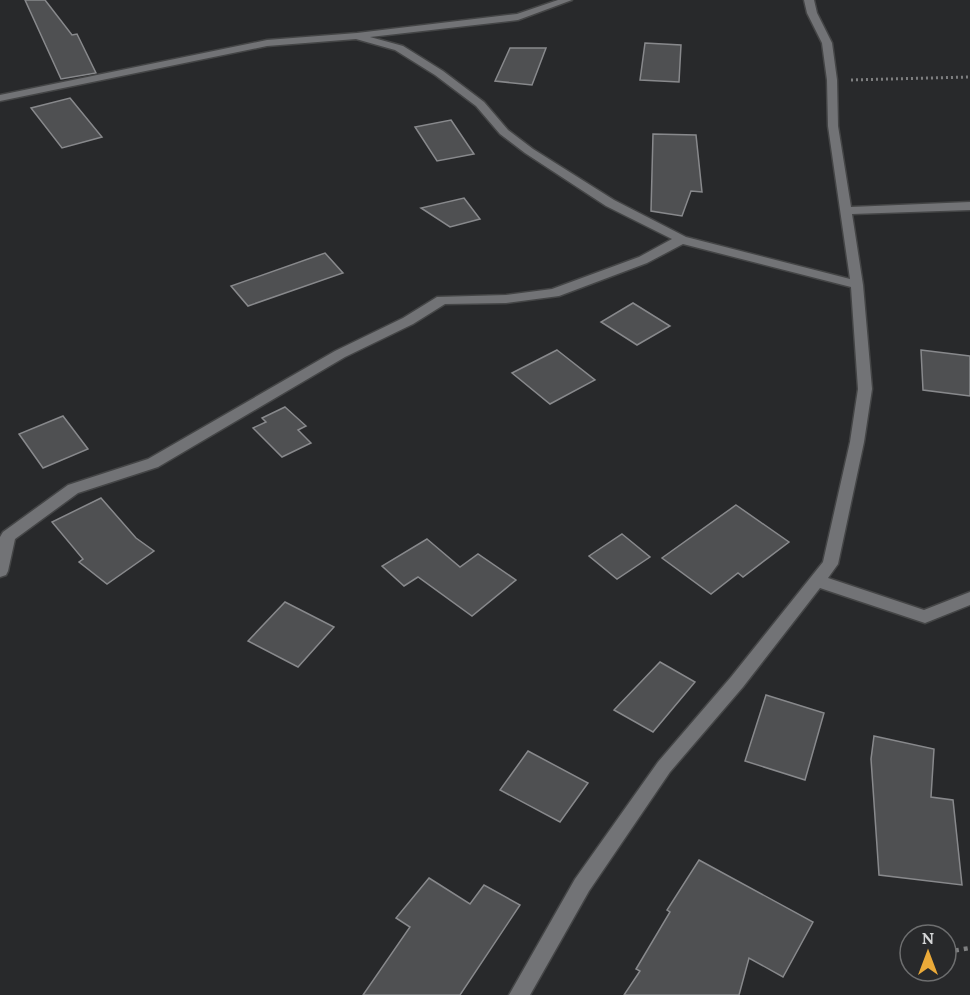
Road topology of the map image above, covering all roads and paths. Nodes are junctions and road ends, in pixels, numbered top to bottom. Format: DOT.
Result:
graph roads {
  1 [pos="567,0"];
  2 [pos="809,0"];
  3 [pos="356,36"];
  4 [pos="970,77"];
  5 [pos="832,80"];
  6 [pos="0,98"];
  7 [pos="970,206"];
  8 [pos="848,211"];
  9 [pos="682,240"];
  10 [pos="857,285"];
  11 [pos="0,571"];
  12 [pos="818,582"];
  13 [pos="970,598"];
  14 [pos="519,995"];
  1 -- 3 [label="street"];
  2 -- 5 [label="street"];
  3 -- 6 [label="street"];
  3 -- 9 [label="street"];
  4 -- 5 [label="path"];
  5 -- 8 [label="street"];
  7 -- 8 [label="street"];
  8 -- 10 [label="street"];
  9 -- 10 [label="street"];
  9 -- 11 [label="street"];
  10 -- 12 [label="street"];
  12 -- 13 [label="street"];
  12 -- 14 [label="street"];
}
